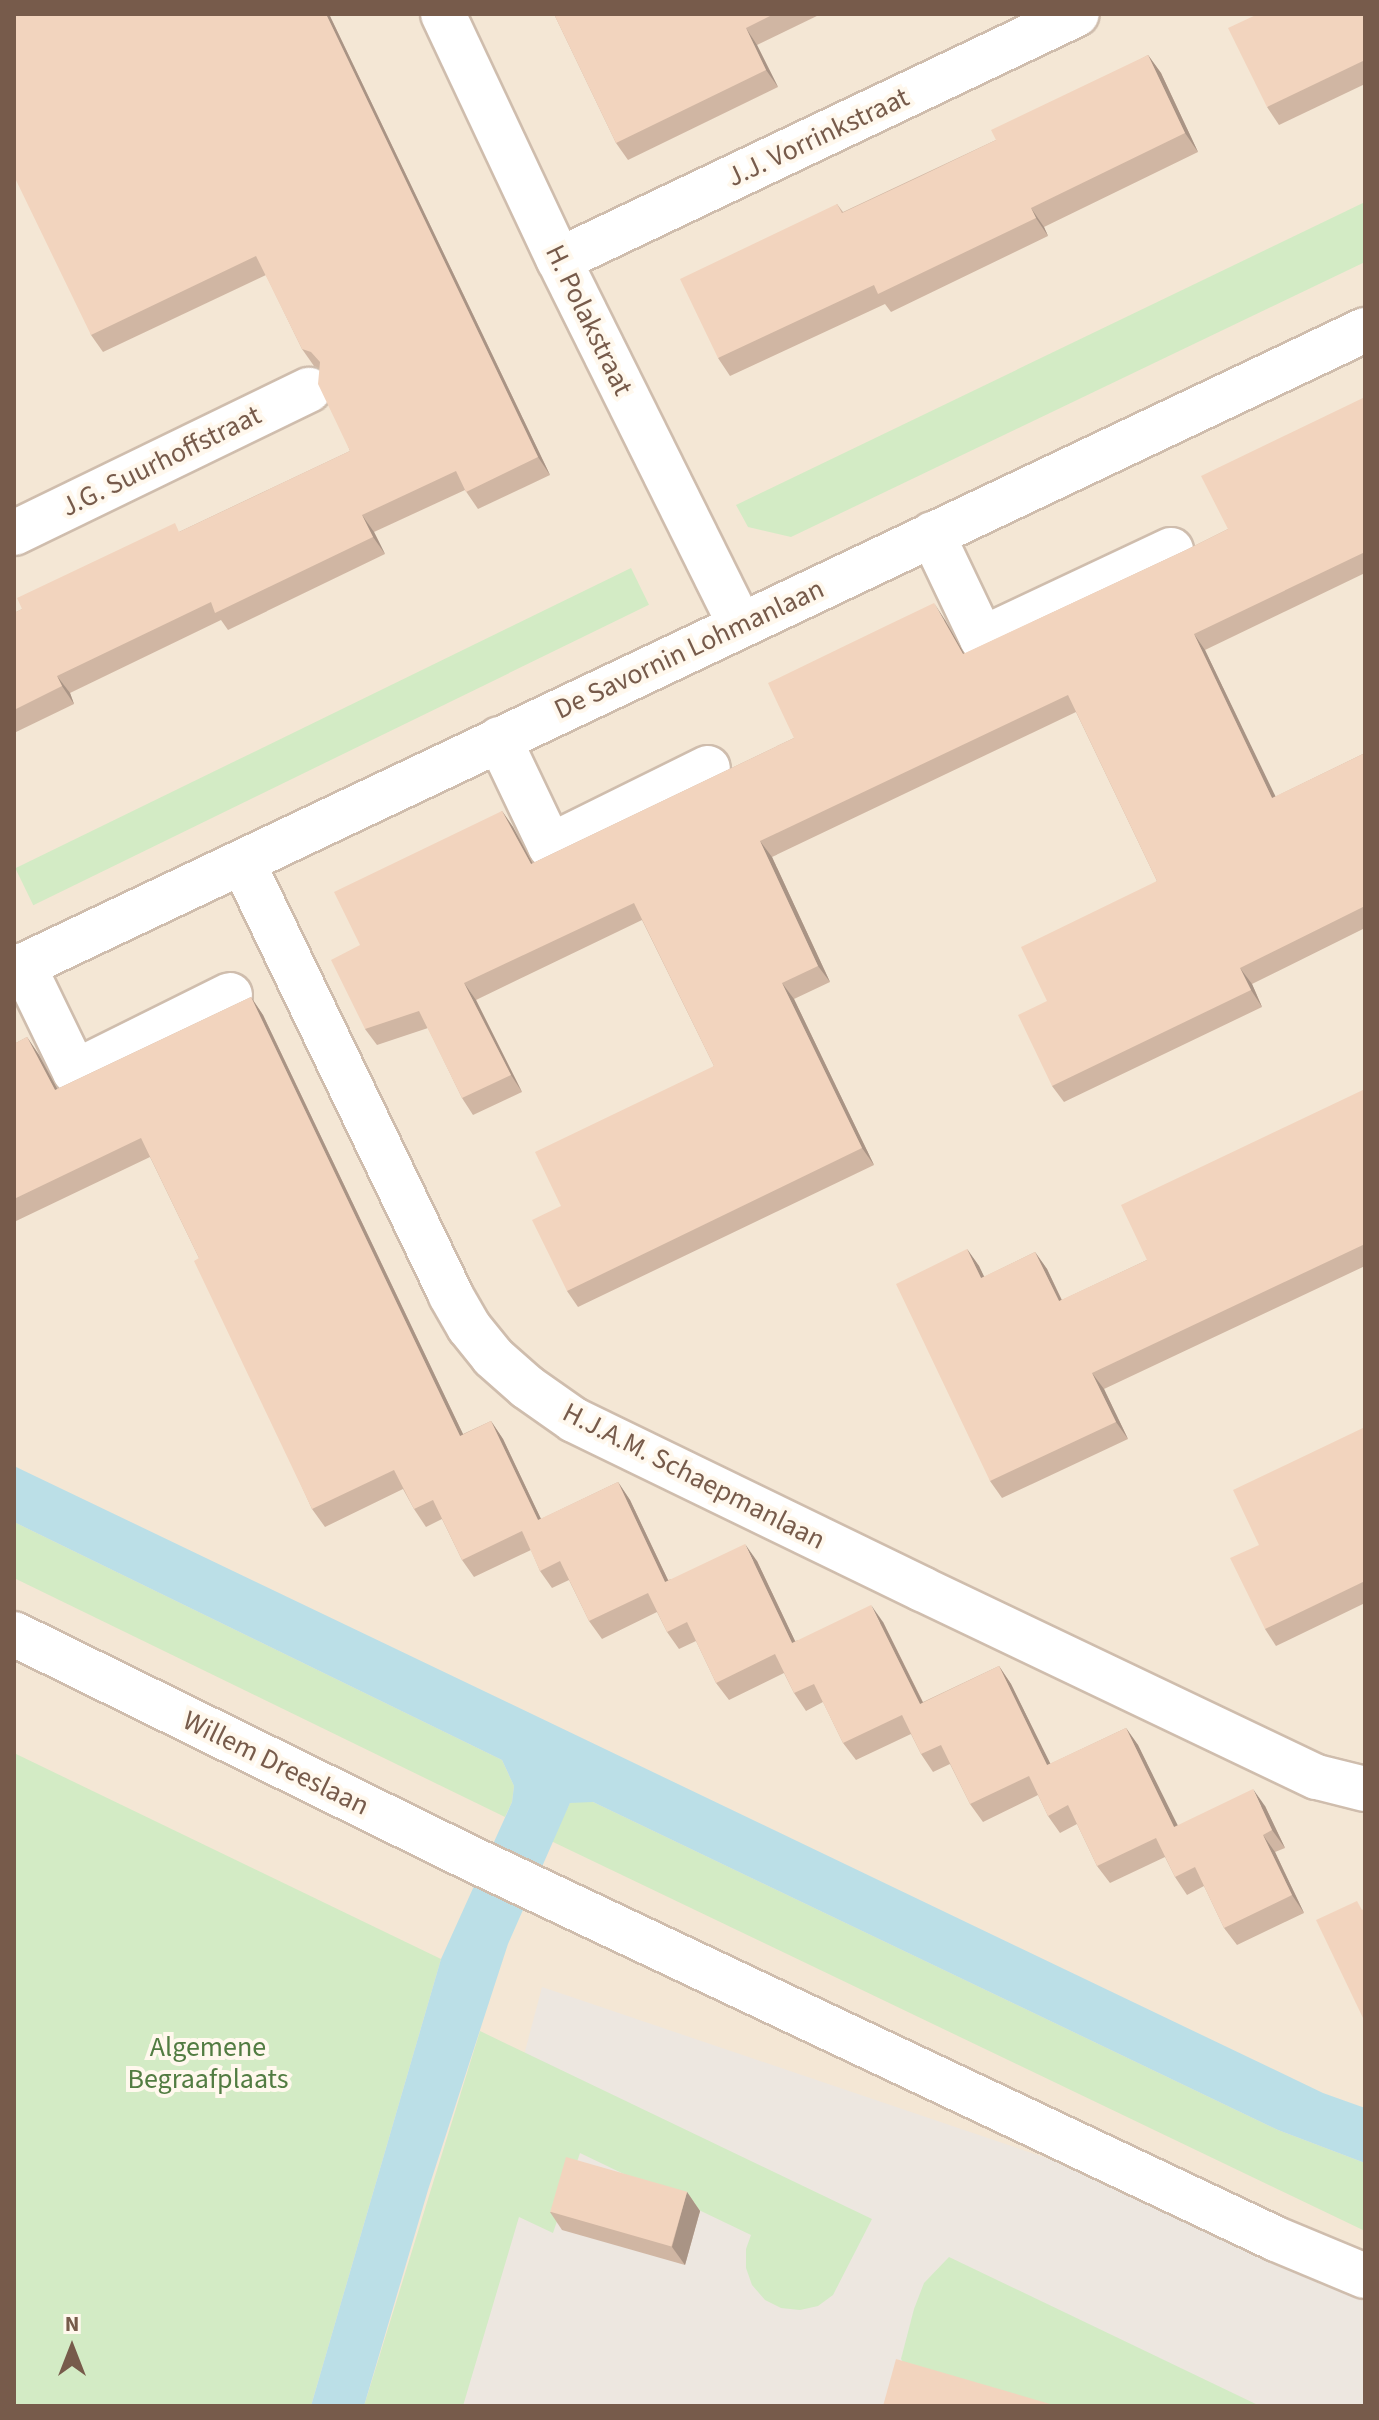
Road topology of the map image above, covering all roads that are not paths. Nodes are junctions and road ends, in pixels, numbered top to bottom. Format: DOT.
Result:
graph roads {
  1 [pos="443,14"];
  2 [pos="1077,14"];
  3 [pos="559,260"];
  4 [pos="1365,330"];
  5 [pos="309,390"];
  6 [pos="14,533"];
  7 [pos="932,534"];
  8 [pos="1171,550"];
  9 [pos="740,624"];
  10 [pos="499,739"];
  11 [pos="708,768"];
  12 [pos="243,863"];
  13 [pos="19,968"];
  14 [pos="230,995"];
  15 [pos="14,1634"];
  16 [pos="1365,1789"];
  17 [pos="1365,2276"];
  1 -- 3 [label="street, H. Polakstraat"];
  2 -- 3 [label="street, J.J. Vorrinkstraat"];
  3 -- 9 [label="street, H. Polakstraat"];
  4 -- 7 [label="street, De Savornin Lohmanlaan"];
  5 -- 6 [label="street, J.G. Suurhoffstraat"];
  7 -- 8 [label="street"];
  7 -- 9 [label="street, De Savornin Lohmanlaan"];
  9 -- 10 [label="street, De Savornin Lohmanlaan"];
  10 -- 11 [label="street"];
  10 -- 12 [label="street, De Savornin Lohmanlaan"];
  12 -- 13 [label="street, De Savornin Lohmanlaan"];
  12 -- 16 [label="street, H.J.A.M. Schaepmanlaan"];
  13 -- 14 [label="street"];
  15 -- 17 [label="street, Willem Dreeslaan"];
}
